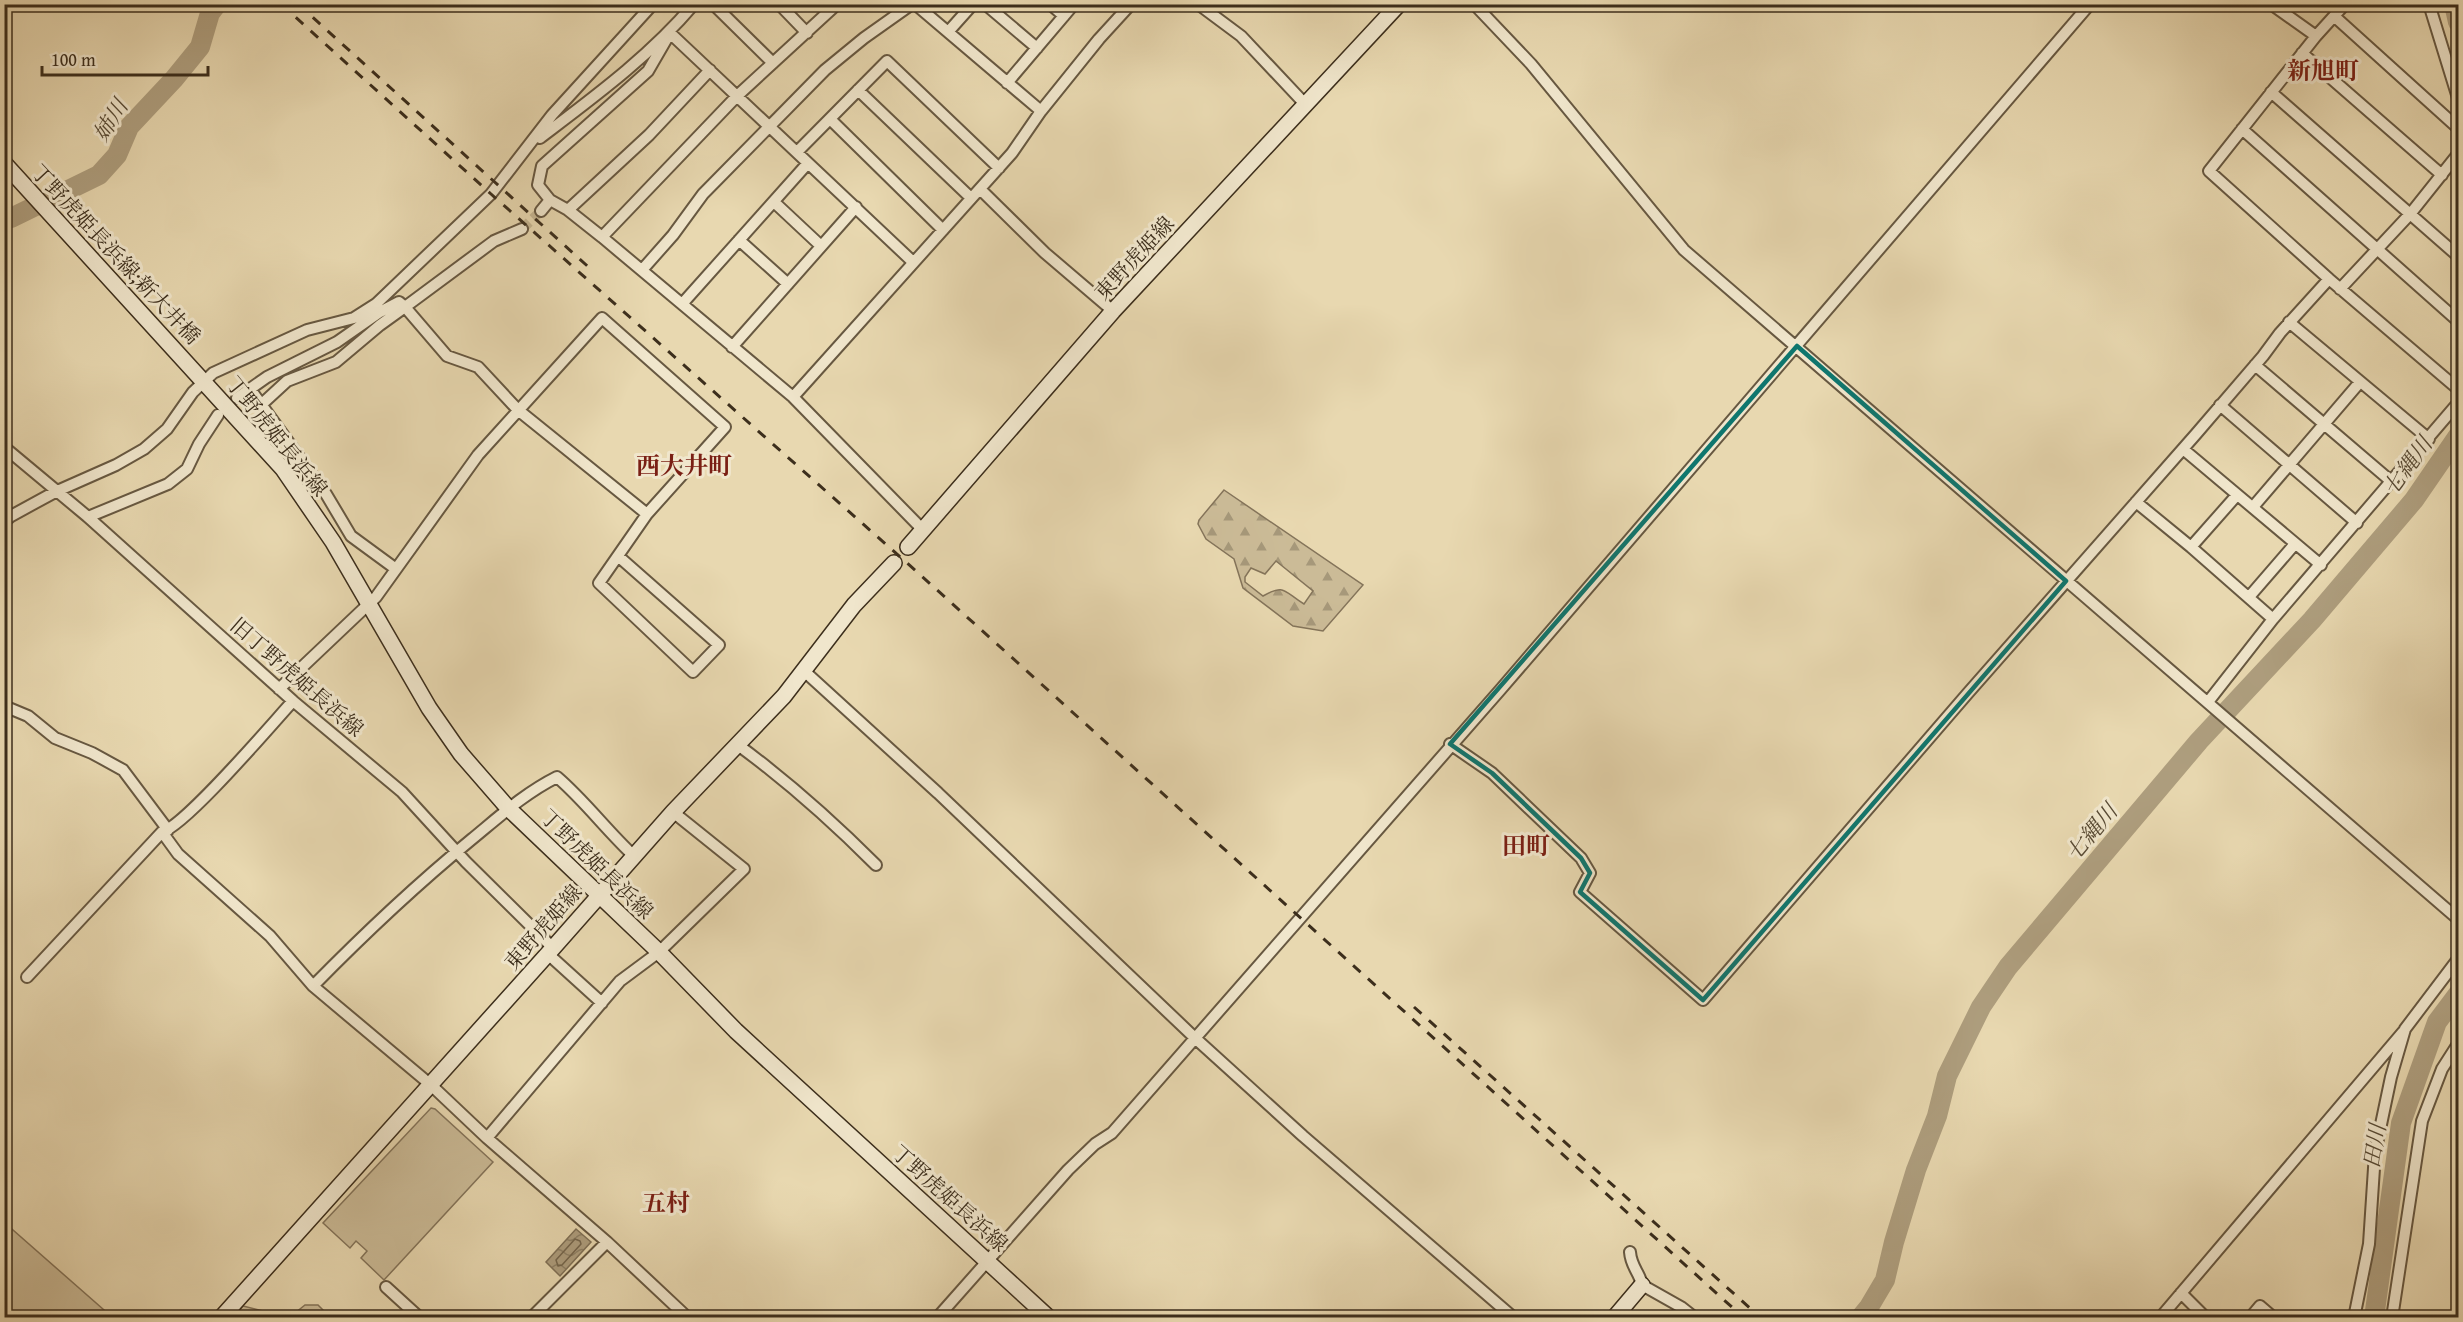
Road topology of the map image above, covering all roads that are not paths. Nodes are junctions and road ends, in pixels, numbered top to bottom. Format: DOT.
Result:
graph roads {
  1 [pos="652,4"];
  2 [pos="694,4"];
  3 [pos="713,4"];
  4 [pos="779,4"];
  5 [pos="837,4"];
  6 [pos="913,4"];
  7 [pos="973,4"];
  8 [pos="986,4"];
  9 [pos="1050,4"];
  10 [pos="1074,4"];
  11 [pos="1131,4"];
  12 [pos="1198,4"];
  13 [pos="1399,4"];
  14 [pos="1474,4"];
  15 [pos="2090,4"];
  16 [pos="2345,4"];
  17 [pos="2429,4"];
  18 [pos="2278,7"];
  19 [pos="1064,16"];
  20 [pos="2334,16"];
  21 [pos="670,33"];
  22 [pos="807,33"];
  23 [pos="948,33"];
  24 [pos="2316,36"];
  25 [pos="1037,48"];
  26 [pos="2302,53"];
  27 [pos="773,63"];
  28 [pos="710,70"];
  29 [pos="1007,83"];
  30 [pos="858,90"];
  31 [pos="2271,92"];
  32 [pos="737,96"];
  33 [pos="2458,98"];
  34 [pos="1305,104"];
  35 [pos="1041,111"];
  36 [pos="830,119"];
  37 [pos="770,127"];
  38 [pos="2458,128"];
  39 [pos="2242,129"];
  40 [pos="527,147"];
  41 [pos="797,152"];
  42 [pos="2458,154"];
  43 [pos="808,163"];
  44 [pos="4,164"];
  45 [pos="999,168"];
  46 [pos="2442,175"];
  47 [pos="980,189"];
  48 [pos="971,198"];
  49 [pos="550,200"];
  50 [pos="774,202"];
  51 [pos="855,207"];
  52 [pos="568,210"];
  53 [pos="541,211"];
  54 [pos="2411,213"];
  55 [pos="522,229"];
  56 [pos="942,230"];
  57 [pos="602,237"];
  58 [pos="739,240"];
  59 [pos="821,246"];
  60 [pos="2378,250"];
  61 [pos="2458,256"];
  62 [pos="913,262"];
  63 [pos="642,270"];
  64 [pos="2329,279"];
  65 [pos="788,284"];
  66 [pos="2340,289"];
  67 [pos="682,304"];
  68 [pos="405,307"];
  69 [pos="1113,311"];
  70 [pos="2458,321"];
  71 [pos="2289,322"];
  72 [pos="334,324"];
  73 [pos="337,342"];
  74 [pos="732,346"];
  75 [pos="1797,346"];
  76 [pos="2255,365"];
  77 [pos="201,377"];
  78 [pos="2360,382"];
  79 [pos="250,389"];
  80 [pos="2458,389"];
  81 [pos="793,397"];
  82 [pos="237,398"];
  83 [pos="2458,403"];
  84 [pos="262,404"];
  85 [pos="2220,405"];
  86 [pos="518,410"];
  87 [pos="218,415"];
  88 [pos="2324,424"];
  89 [pos="2429,439"];
  90 [pos="4,447"];
  91 [pos="2182,449"];
  92 [pos="2288,465"];
  93 [pos="2392,482"];
  94 [pos="55,492"];
  95 [pos="2237,495"];
  96 [pos="2136,502"];
  97 [pos="2253,507"];
  98 [pos="647,514"];
  99 [pos="87,517"];
  100 [pos="4,522"];
  101 [pos="2357,523"];
  102 [pos="923,530"];
  103 [pos="2294,545"];
  104 [pos="2191,546"];
  105 [pos="908,547"];
  106 [pos="618,556"];
  107 [pos="894,563"];
  108 [pos="2321,565"];
  109 [pos="396,570"];
  110 [pos="2066,581"];
  111 [pos="2249,597"];
  112 [pos="369,604"];
  113 [pos="2273,619"];
  114 [pos="803,670"];
  115 [pos="279,689"];
  116 [pos="293,701"];
  117 [pos="2209,703"];
  118 [pos="4,706"];
  119 [pos="1450,744"];
  120 [pos="738,746"];
  121 [pos="508,808"];
  122 [pos="673,812"];
  123 [pos="165,831"];
  124 [pos="456,851"];
  125 [pos="634,856"];
  126 [pos="876,865"];
  127 [pos="598,896"];
  128 [pos="2458,919"];
  129 [pos="550,951"];
  130 [pos="659,952"];
  131 [pos="2458,959"];
  132 [pos="27,977"];
  133 [pos="313,986"];
  134 [pos="602,1003"];
  135 [pos="2405,1029"];
  136 [pos="1195,1038"];
  137 [pos="2458,1044"];
  138 [pos="431,1085"];
  139 [pos="487,1138"];
  140 [pos="607,1242"];
  141 [pos="1630,1252"];
  142 [pos="988,1261"];
  143 [pos="1642,1285"];
  144 [pos="386,1287"];
  145 [pos="2181,1293"];
  146 [pos="221,1317"];
  147 [pos="420,1317"];
  148 [pos="531,1317"];
  149 [pos="688,1317"];
  150 [pos="938,1317"];
  151 [pos="1049,1317"];
  152 [pos="1514,1317"];
  153 [pos="1614,1317"];
  154 [pos="1695,1317"];
  155 [pos="2160,1317"];
  156 [pos="2206,1317"];
  157 [pos="2250,1317"];
  158 [pos="2274,1317"];
  159 [pos="2354,1317"];
  160 [pos="2392,1317"];
  1 -- 40 [label="street"];
  2 -- 21 [label="street"];
  3 -- 27 [label="street"];
  4 -- 22 [label="street"];
  5 -- 22 [label="street"];
  6 -- 23 [label="street"];
  6 -- 37 [label="street"];
  7 -- 23 [label="street"];
  8 -- 25 [label="street"];
  9 -- 19 [label="street"];
  10 -- 19 [label="street"];
  11 -- 35 [label="street"];
  12 -- 34 [label="street"];
  13 -- 34 [label="main road, 東野虎姫線"];
  14 -- 75 [label="street"];
  15 -- 75 [label="street"];
  16 -- 20 [label="street"];
  17 -- 33 [label="street"];
  18 -- 24 [label="street"];
  19 -- 25 [label="street"];
  20 -- 24 [label="street"];
  20 -- 38 [label="street"];
  21 -- 28 [label="street"];
  21 -- 40 [label="street"];
  21 -- 49 [label="street"];
  22 -- 27 [label="street"];
  23 -- 29 [label="street"];
  24 -- 26 [label="street"];
  25 -- 29 [label="street"];
  26 -- 31 [label="street"];
  26 -- 46 [label="street"];
  27 -- 32 [label="street"];
  28 -- 32 [label="street"];
  28 -- 52 [label="street"];
  29 -- 35 [label="street"];
  30 -- 36 [label="street"];
  30 -- 45 [label="street"];
  30 -- 48 [label="street"];
  31 -- 39 [label="street"];
  31 -- 54 [label="street"];
  32 -- 37 [label="street"];
  32 -- 57 [label="street"];
  34 -- 69 [label="main road, 東野虎姫線"];
  35 -- 45 [label="street"];
  36 -- 41 [label="street"];
  36 -- 56 [label="street"];
  37 -- 41 [label="street"];
  37 -- 63 [label="street"];
  39 -- 60 [label="street"];
  39 -- 64 [label="street"];
  40 -- 72 [label="street"];
  41 -- 43 [label="street"];
  42 -- 46 [label="street"];
  43 -- 50 [label="street"];
  43 -- 51 [label="street"];
  44 -- 77 [label="main road, 丁野虎姫長浜線;新大井橋"];
  45 -- 47 [label="street"];
  46 -- 54 [label="street"];
  47 -- 48 [label="street"];
  47 -- 69 [label="street"];
  48 -- 56 [label="street"];
  49 -- 52 [label="street"];
  49 -- 53 [label="street"];
  50 -- 58 [label="street"];
  50 -- 59 [label="street"];
  51 -- 59 [label="street"];
  51 -- 62 [label="street"];
  52 -- 57 [label="street"];
  54 -- 60 [label="street"];
  54 -- 61 [label="street"];
  55 -- 68 [label="street"];
  56 -- 62 [label="street"];
  57 -- 63 [label="street"];
  58 -- 65 [label="street"];
  58 -- 67 [label="street"];
  59 -- 65 [label="street"];
  60 -- 66 [label="street"];
  60 -- 70 [label="street"];
  62 -- 81 [label="street"];
  63 -- 67 [label="street"];
  64 -- 66 [label="street"];
  64 -- 71 [label="street"];
  65 -- 74 [label="street"];
  66 -- 80 [label="street"];
  67 -- 74 [label="street"];
  68 -- 73 [label="street"];
  68 -- 84 [label="street"];
  68 -- 86 [label="street"];
  69 -- 102 [label="main road, 東野虎姫線"];
  71 -- 76 [label="street"];
  71 -- 78 [label="street"];
  72 -- 73 [label="street"];
  72 -- 77 [label="street"];
  73 -- 79 [label="street"];
  74 -- 81 [label="street"];
  75 -- 110 [label="street"];
  75 -- 119 [label="street"];
  76 -- 85 [label="street"];
  76 -- 88 [label="street"];
  77 -- 94 [label="street"];
  77 -- 112 [label="main road, 丁野虎姫長浜線"];
  78 -- 88 [label="street"];
  78 -- 89 [label="street"];
  79 -- 82 [label="street"];
  79 -- 84 [label="street"];
  81 -- 102 [label="street"];
  83 -- 89 [label="street"];
  84 -- 109 [label="street"];
  85 -- 91 [label="street"];
  85 -- 92 [label="street"];
  86 -- 98 [label="street"];
  86 -- 98 [label="street"];
  86 -- 109 [label="street"];
  87 -- 99 [label="street"];
  88 -- 92 [label="street"];
  88 -- 93 [label="street"];
  89 -- 93 [label="street"];
  90 -- 94 [label="street, 旧丁野虎姫長浜線"];
  91 -- 95 [label="street"];
  91 -- 96 [label="street"];
  92 -- 97 [label="street"];
  92 -- 101 [label="street"];
  93 -- 101 [label="street"];
  94 -- 99 [label="street, 旧丁野虎姫長浜線"];
  94 -- 100 [label="street"];
  95 -- 97 [label="street"];
  95 -- 104 [label="street"];
  96 -- 104 [label="street"];
  96 -- 110 [label="street"];
  97 -- 103 [label="street"];
  98 -- 106 [label="street"];
  99 -- 115 [label="street, 旧丁野虎姫長浜線"];
  101 -- 108 [label="street"];
  102 -- 105 [label="main road, 東野虎姫線"];
  103 -- 108 [label="street"];
  103 -- 111 [label="street"];
  104 -- 111 [label="street"];
  106 -- 106 [label="street"];
  107 -- 114 [label="main road, 東野虎姫線"];
  108 -- 113 [label="street"];
  109 -- 112 [label="street"];
  110 -- 117 [label="street"];
  110 -- 119 [label="street"];
  111 -- 113 [label="street"];
  112 -- 115 [label="street"];
  112 -- 121 [label="main road, 丁野虎姫長浜線"];
  113 -- 117 [label="street"];
  114 -- 120 [label="main road, 東野虎姫線"];
  114 -- 136 [label="street"];
  115 -- 116 [label="street, 旧丁野虎姫長浜線"];
  116 -- 123 [label="street"];
  116 -- 124 [label="street, 旧丁野虎姫長浜線"];
  117 -- 128 [label="street"];
  118 -- 123 [label="street"];
  119 -- 136 [label="street"];
  120 -- 122 [label="main road, 東野虎姫線"];
  120 -- 126 [label="street"];
  121 -- 124 [label="street"];
  121 -- 125 [label="street"];
  121 -- 127 [label="main road, 丁野虎姫長浜線"];
  122 -- 125 [label="main road, 東野虎姫線"];
  122 -- 130 [label="street"];
  123 -- 132 [label="street"];
  123 -- 133 [label="street"];
  124 -- 129 [label="street, 旧丁野虎姫長浜線"];
  124 -- 133 [label="street"];
  125 -- 127 [label="main road, 東野虎姫線"];
  127 -- 129 [label="main road, 東野虎姫線"];
  127 -- 130 [label="main road, 丁野虎姫長浜線"];
  129 -- 134 [label="street, 旧丁野虎姫長浜線"];
  129 -- 138 [label="main road, 東野虎姫線"];
  130 -- 134 [label="street"];
  130 -- 142 [label="main road, 丁野虎姫長浜線"];
  131 -- 135 [label="street"];
  133 -- 138 [label="street"];
  134 -- 139 [label="street"];
  135 -- 145 [label="street"];
  135 -- 159 [label="street"];
  136 -- 142 [label="street"];
  136 -- 152 [label="street"];
  137 -- 160 [label="street"];
  138 -- 139 [label="street"];
  138 -- 146 [label="main road, 東野虎姫線"];
  139 -- 140 [label="street"];
  140 -- 148 [label="street"];
  140 -- 149 [label="street"];
  141 -- 143 [label="street"];
  142 -- 150 [label="street"];
  142 -- 151 [label="main road, 丁野虎姫長浜線"];
  143 -- 153 [label="main road"];
  143 -- 154 [label="street"];
  144 -- 147 [label="street"];
  145 -- 155 [label="street"];
  145 -- 156 [label="street"];
  157 -- 158 [label="street"];
}
